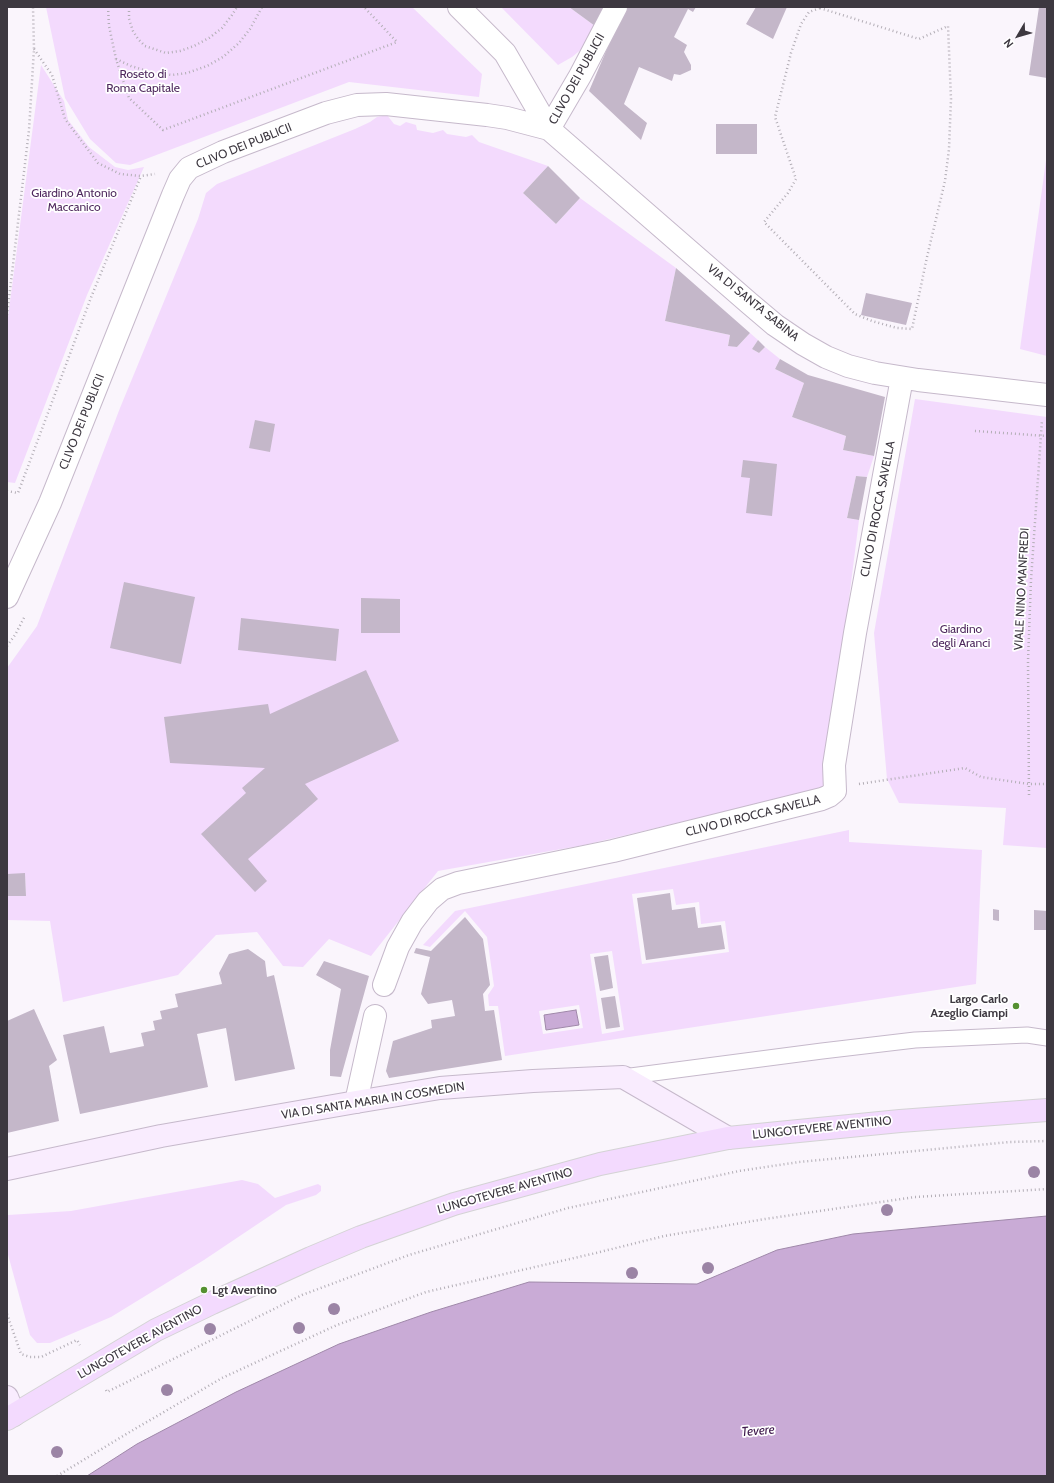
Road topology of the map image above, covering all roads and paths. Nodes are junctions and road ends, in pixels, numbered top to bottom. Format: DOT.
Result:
graph roads {
  1 [pos="33,7"];
  2 [pos="108,7"];
  3 [pos="129,7"];
  4 [pos="237,7"];
  5 [pos="262,7"];
  6 [pos="364,7"];
  7 [pos="459,7"];
  8 [pos="616,7"];
  9 [pos="820,7"];
  10 [pos="34,49"];
  11 [pos="116,59"];
  12 [pos="549,129"];
  13 [pos="189,168"];
  14 [pos="141,176"];
  15 [pos="7,315"];
  16 [pos="902,378"];
  17 [pos="1046,395"];
  18 [pos="975,431"];
  19 [pos="1040,435"];
  20 [pos="1047,436"];
  21 [pos="7,491"];
  22 [pos="7,597"];
  23 [pos="1029,784"];
  24 [pos="1047,784"];
  25 [pos="854,785"];
  26 [pos="1029,795"];
  27 [pos="384,985"];
  28 [pos="375,1016"];
  29 [pos="1047,1038"];
  30 [pos="623,1077"];
  31 [pos="356,1102"];
  32 [pos="1047,1110"];
  33 [pos="728,1138"];
  34 [pos="1047,1141"];
  35 [pos="7,1169"];
  36 [pos="1047,1189"];
  37 [pos="7,1314"];
  38 [pos="77,1340"];
  39 [pos="107,1392"];
  40 [pos="9,1410"];
  41 [pos="57,1476"];
  1 -- 10 [label="path"];
  2 -- 11 [label="path"];
  3 -- 4 [label="path"];
  5 -- 11 [label="path"];
  6 -- 11 [label="path"];
  7 -- 12 [label="street"];
  8 -- 12 [label="street, CLIVO DEI PUBLICII"];
  9 -- 9 [label="path"];
  10 -- 14 [label="path"];
  10 -- 15 [label="path"];
  12 -- 13 [label="street, CLIVO DEI PUBLICII"];
  12 -- 16 [label="street, VIA DI SANTA SABINA"];
  13 -- 14 [label="path"];
  13 -- 22 [label="street, CLIVO DEI PUBLICII"];
  14 -- 21 [label="path"];
  16 -- 17 [label="street, VIA DI SANTA SABINA"];
  16 -- 27 [label="street, CLIVO DI ROCCA SAVELLA"];
  17 -- 19 [label="path, VIALE NINO MANFREDI"];
  18 -- 19 [label="path"];
  19 -- 20 [label="path"];
  19 -- 23 [label="path, VIALE NINO MANFREDI"];
  23 -- 24 [label="path"];
  23 -- 25 [label="path"];
  23 -- 26 [label="path, VIALE NINO MANFREDI"];
  28 -- 31 [label="street"];
  29 -- 30 [label="lane"];
  30 -- 31 [label="main road, VIA DI SANTA MARIA IN COSMEDIN"];
  30 -- 33 [label="main road"];
  31 -- 35 [label="main road, VIA DI SANTA MARIA IN COSMEDIN"];
  32 -- 33 [label="main road, LUNGOTEVERE AVENTINO"];
  33 -- 40 [label="main road, LUNGOTEVERE AVENTINO"];
  34 -- 39 [label="path"];
  36 -- 41 [label="path"];
  37 -- 38 [label="path"];
}
